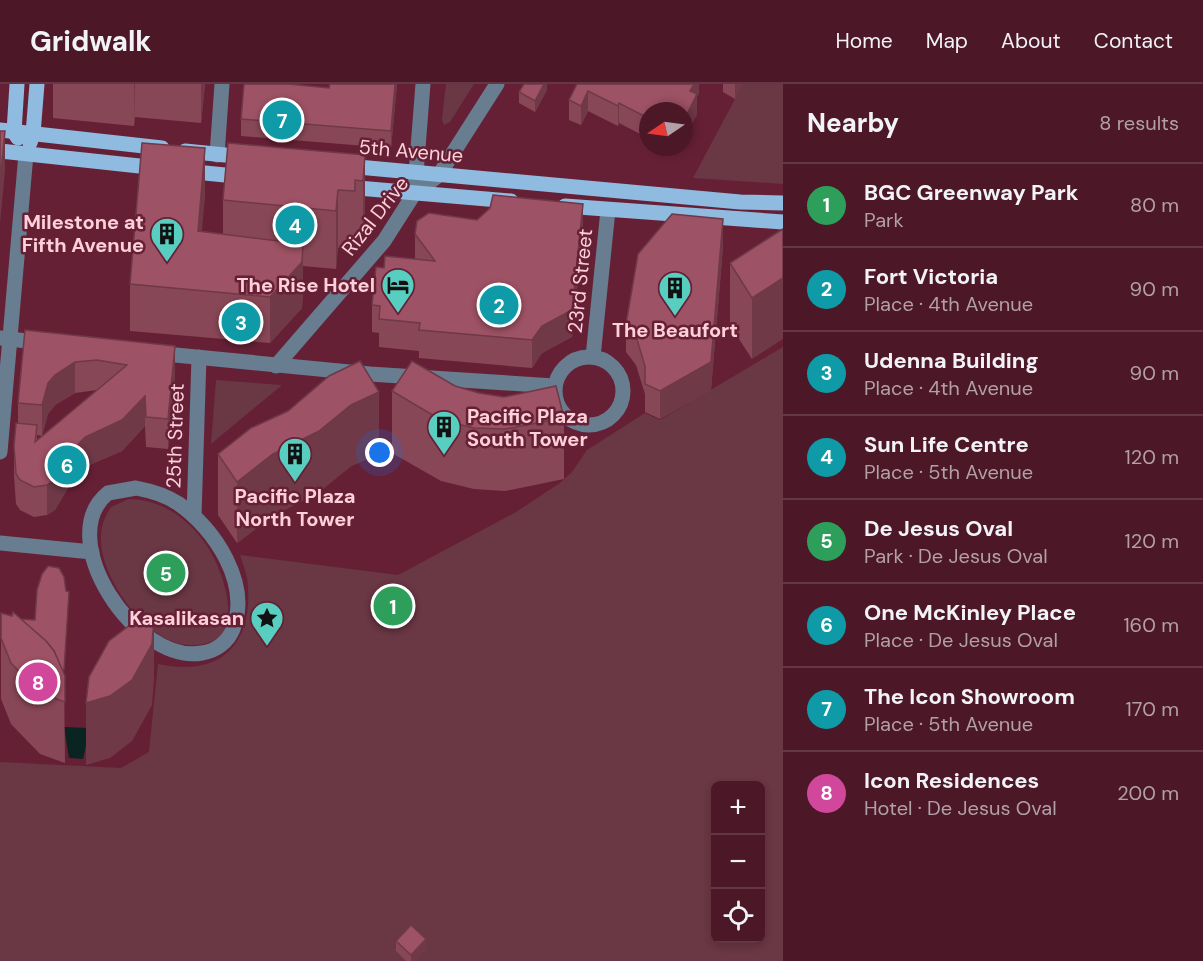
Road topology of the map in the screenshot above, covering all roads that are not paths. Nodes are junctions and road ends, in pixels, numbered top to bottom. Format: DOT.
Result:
graph roads {
  1 [pos="17,84"];
  2 [pos="37,84"];
  3 [pos="222,84"];
  4 [pos="423,84"];
  5 [pos="497,84"];
  6 [pos="7,131"];
  7 [pos="33,134"];
  8 [pos="0,151"];
  9 [pos="26,154"];
  10 [pos="217,154"];
  11 [pos="262,159"];
  12 [pos="331,165"];
  13 [pos="415,173"];
  14 [pos="439,175"];
  15 [pos="266,179"];
  16 [pos="335,186"];
  17 [pos="414,194"];
  18 [pos="527,203"];
  19 [pos="783,203"];
  20 [pos="550,205"];
  21 [pos="608,210"];
  22 [pos="783,222"];
  23 [pos="5,338"];
  24 [pos="66,345"];
  25 [pos="135,351"];
  26 [pos="199,357"];
  27 [pos="592,357"];
  28 [pos="276,366"];
  29 [pos="554,386"];
  30 [pos="0,452"];
  31 [pos="194,516"];
  32 [pos="0,543"];
  33 [pos="92,552"];
  1 -- 6 [label="main road"];
  2 -- 7 [label="main road"];
  3 -- 10 [label="street"];
  4 -- 13 [label="street"];
  5 -- 14 [label="street, Rizal Drive"];
  6 -- 7 [label="main road"];
  6 -- 9 [label="main road"];
  7 -- 9 [label="main road"];
  7 -- 10 [label="main road"];
  8 -- 9 [label="main road"];
  9 -- 15 [label="main road"];
  9 -- 23 [label="street"];
  10 -- 11 [label="main road"];
  12 -- 13 [label="main road, 5th Avenue"];
  13 -- 14 [label="main road, 5th Avenue"];
  13 -- 17 [label="street"];
  14 -- 17 [label="street, Rizal Drive"];
  14 -- 19 [label="main road, 5th Avenue"];
  16 -- 17 [label="main road"];
  17 -- 18 [label="main road"];
  17 -- 28 [label="street, Rizal Drive"];
  20 -- 21 [label="main road"];
  21 -- 22 [label="main road"];
  21 -- 27 [label="street, 23rd Street"];
  23 -- 24 [label="street"];
  23 -- 30 [label="street"];
  25 -- 26 [label="street"];
  26 -- 28 [label="street"];
  26 -- 31 [label="street, 25th Street"];
  27 -- 29 [label="street"];
  27 -- 29 [label="street"];
  28 -- 29 [label="street"];
  31 -- 33 [label="street"];
  31 -- 33 [label="street"];
  32 -- 33 [label="street"];
}
